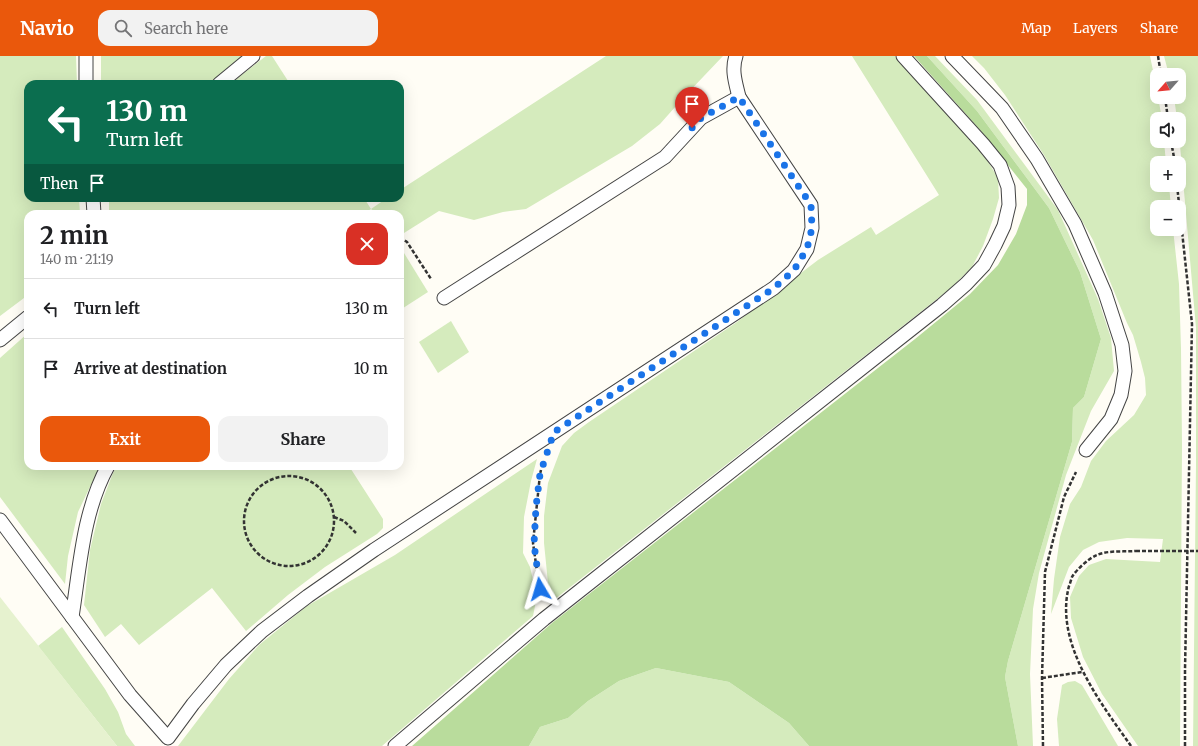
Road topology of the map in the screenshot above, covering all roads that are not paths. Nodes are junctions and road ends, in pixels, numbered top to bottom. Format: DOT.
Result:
graph roads {
  1 [pos="86,56"];
  2 [pos="253,56"];
  3 [pos="736,56"];
  4 [pos="903,56"];
  5 [pos="952,56"];
  6 [pos="86,80"];
  7 [pos="224,80"];
  8 [pos="739,97"];
  9 [pos="444,298"];
  10 [pos="24,320"];
  11 [pos="0,340"];
  12 [pos="1086,450"];
  13 [pos="106,470"];
  14 [pos="0,520"];
  15 [pos="72,617"];
  16 [pos="166,742"];
  17 [pos="395,746"];
  1 -- 6 [label="lane"];
  2 -- 7 [label="lane"];
  3 -- 8 [label="lane"];
  4 -- 17 [label="lane"];
  5 -- 12 [label="lane"];
  8 -- 9 [label="lane"];
  8 -- 16 [label="lane"];
  10 -- 11 [label="lane"];
  13 -- 15 [label="lane"];
  14 -- 15 [label="lane"];
  15 -- 16 [label="lane"];
}
